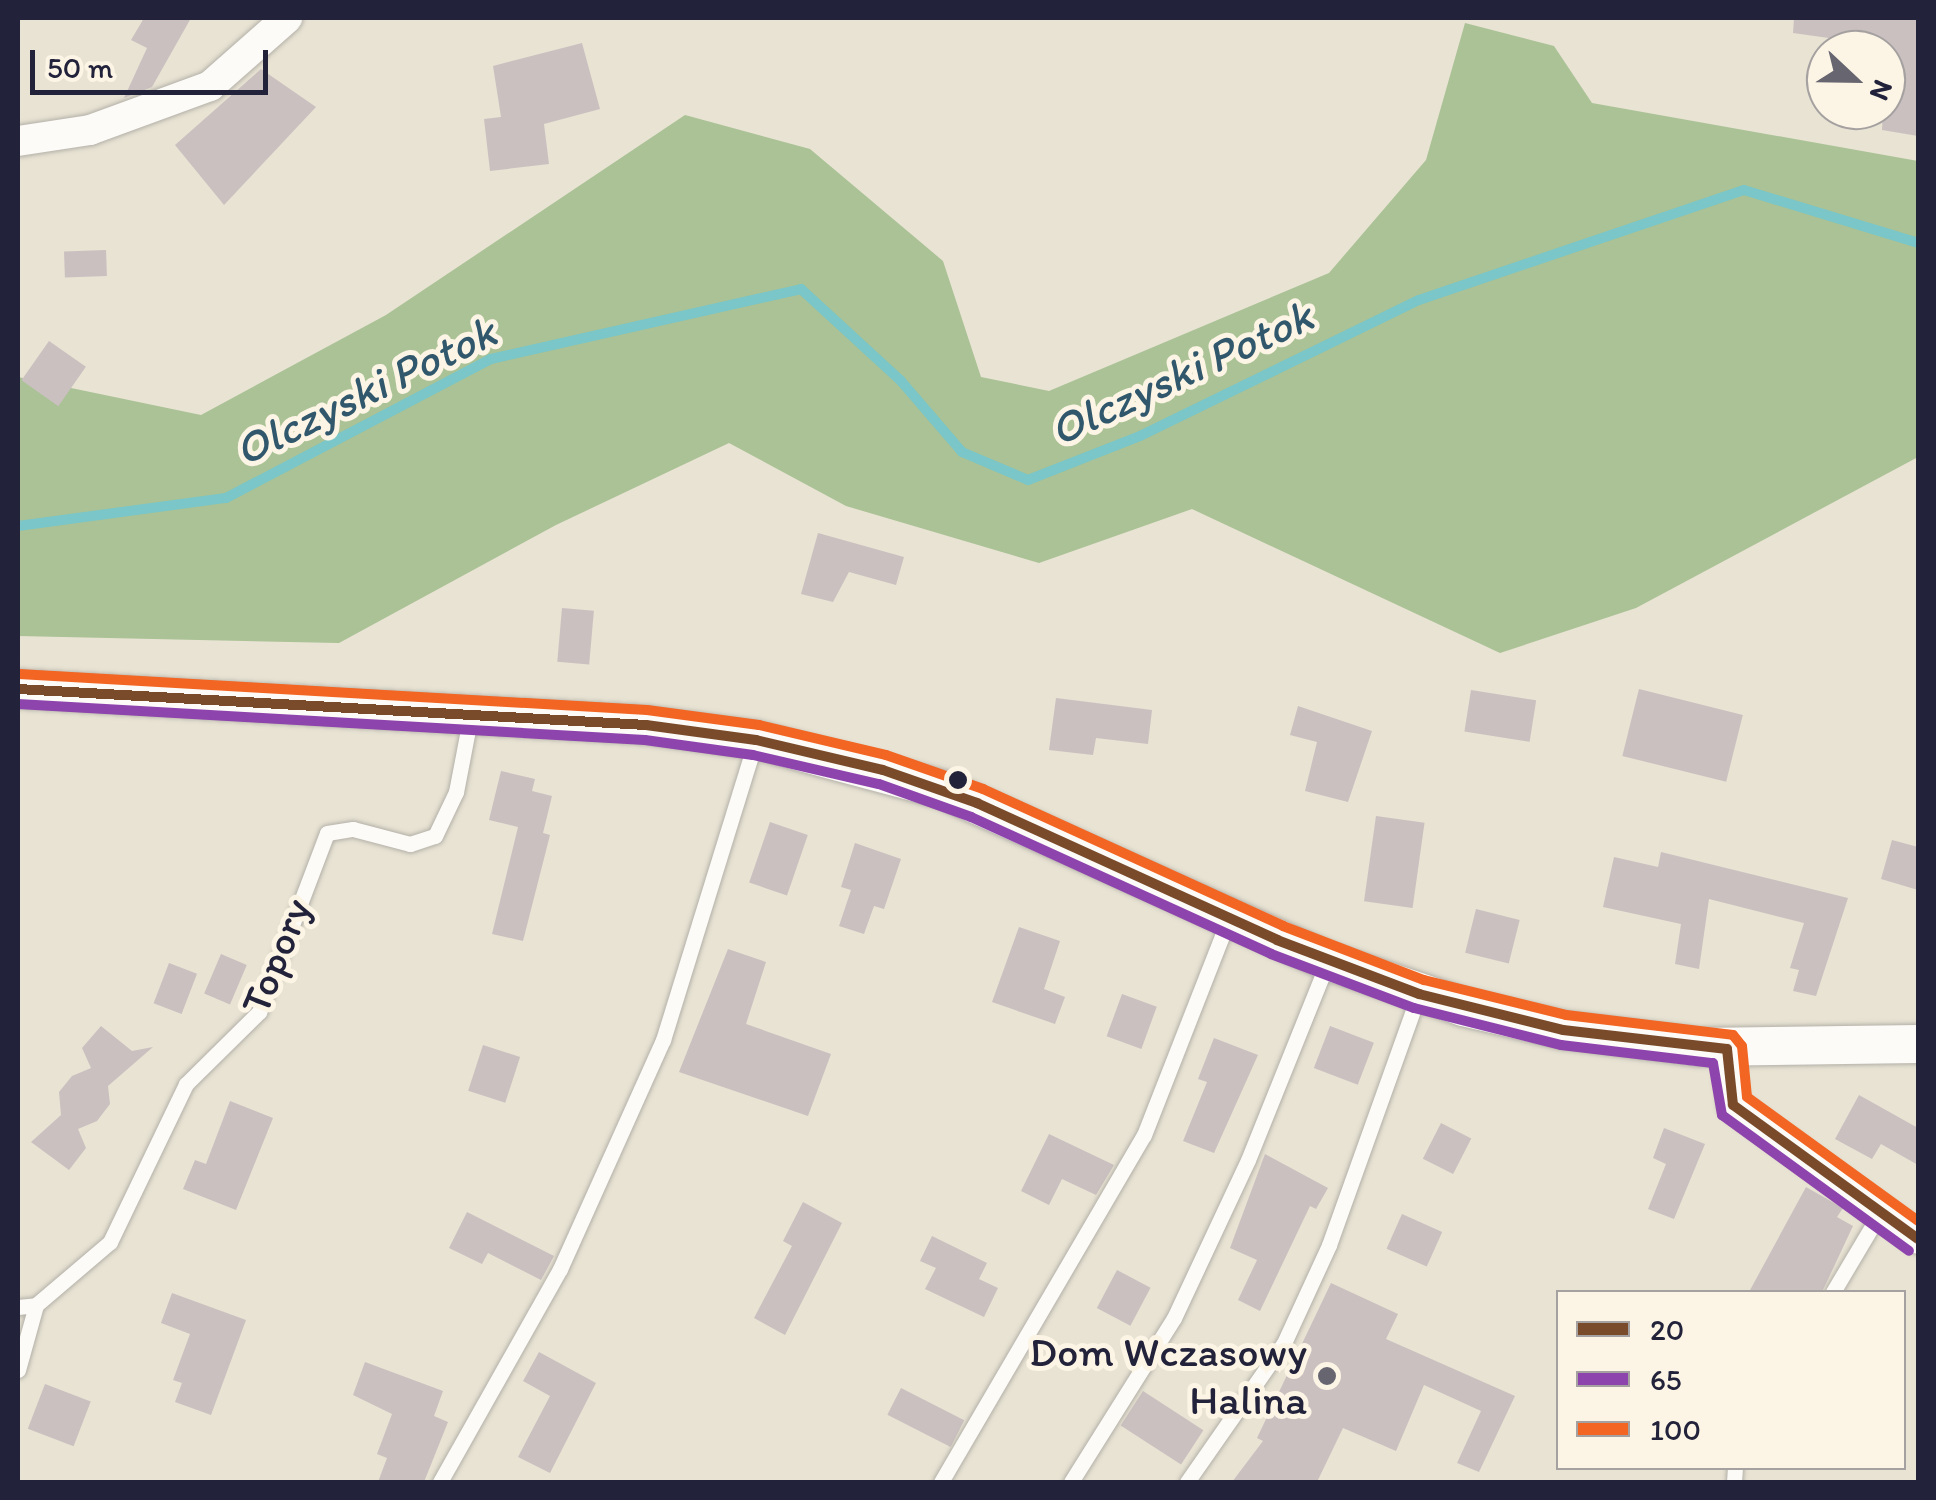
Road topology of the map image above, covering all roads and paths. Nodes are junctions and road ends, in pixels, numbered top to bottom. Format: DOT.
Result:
graph roads {
  1 [pos="286,18"];
  2 [pos="18,140"];
  3 [pos="18,689"];
  4 [pos="471,714"];
  5 [pos="756,740"];
  6 [pos="1230,918"];
  7 [pos="1328,962"];
  8 [pos="1419,994"];
  9 [pos="1918,1044"];
  10 [pos="1727,1049"];
  11 [pos="1881,1211"];
  12 [pos="1918,1239"];
  13 [pos="1834,1290"];
  14 [pos="36,1305"];
  15 [pos="18,1307"];
  16 [pos="18,1370"];
  17 [pos="440,1482"];
  18 [pos="941,1482"];
  19 [pos="1071,1482"];
  20 [pos="1188,1482"];
  1 -- 2 [label="street"];
  3 -- 4 [label="street"];
  4 -- 5 [label="street"];
  4 -- 14 [label="lane, Topory"];
  5 -- 6 [label="street"];
  5 -- 17 [label="lane"];
  6 -- 7 [label="street"];
  6 -- 18 [label="lane"];
  7 -- 8 [label="street"];
  7 -- 19 [label="lane"];
  8 -- 10 [label="street"];
  8 -- 20 [label="lane"];
  9 -- 10 [label="street"];
  10 -- 11 [label="street"];
  11 -- 12 [label="street"];
  11 -- 13 [label="lane"];
  14 -- 15 [label="lane"];
  14 -- 16 [label="lane"];
}
